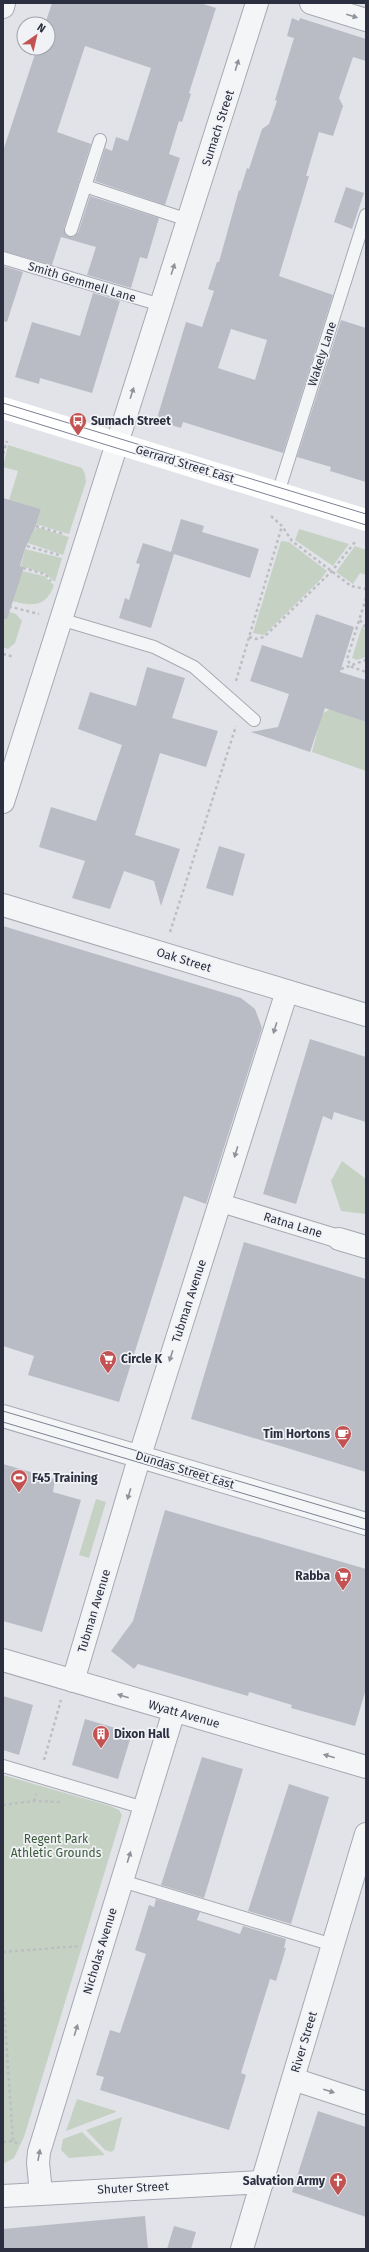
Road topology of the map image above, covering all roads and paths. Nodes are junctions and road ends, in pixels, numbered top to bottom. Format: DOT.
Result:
graph roads {
  1 [pos="4,3"];
  2 [pos="257,3"];
  3 [pos="311,3"];
  4 [pos="3,7"];
  5 [pos="366,20"];
  6 [pos="100,140"];
  7 [pos="85,186"];
  8 [pos="366,215"];
  9 [pos="188,220"];
  10 [pos="71,230"];
  11 [pos="3,258"];
  12 [pos="161,305"];
  13 [pos="3,408"];
  14 [pos="7,441"];
  15 [pos="117,443"];
  16 [pos="3,454"];
  17 [pos="278,493"];
  18 [pos="271,516"];
  19 [pos="366,520"];
  20 [pos="36,526"];
  21 [pos="282,526"];
  22 [pos="72,536"];
  23 [pos="355,542"];
  24 [pos="27,546"];
  25 [pos="66,557"];
  26 [pos="23,568"];
  27 [pos="332,571"];
  28 [pos="57,584"];
  29 [pos="366,589"];
  30 [pos="366,598"];
  31 [pos="3,605"];
  32 [pos="60,619"];
  33 [pos="359,620"];
  34 [pos="366,628"];
  35 [pos="249,637"];
  36 [pos="3,654"];
  37 [pos="14,657"];
  38 [pos="366,660"];
  39 [pos="350,665"];
  40 [pos="340,669"];
  41 [pos="366,672"];
  42 [pos="236,704"];
  43 [pos="254,720"];
  44 [pos="3,802"];
  45 [pos="3,904"];
  46 [pos="163,954"];
  47 [pos="287,991"];
  48 [pos="366,1015"];
  49 [pos="221,1203"];
  50 [pos="339,1238"];
  51 [pos="366,1247"];
  52 [pos="3,1416"];
  53 [pos="140,1457"];
  54 [pos="366,1524"];
  55 [pos="3,1660"];
  56 [pos="68,1687"];
  57 [pos="174,1711"];
  58 [pos="3,1766"];
  59 [pos="366,1767"];
  60 [pos="40,1777"];
  61 [pos="34,1801"];
  62 [pos="66,1803"];
  63 [pos="3,1804"];
  64 [pos="144,1808"];
  65 [pos="366,1834"];
  66 [pos="122,1880"];
  67 [pos="333,1944"];
  68 [pos="100,1951"];
  69 [pos="3,1952"];
  70 [pos="3,1994"];
  71 [pos="293,2079"];
  72 [pos="366,2103"];
  73 [pos="3,2142"];
  74 [pos="263,2182"];
  75 [pos="41,2194"];
  76 [pos="3,2196"];
  77 [pos="242,2249"];
  1 -- 4 [label="street"];
  9 -- 2 [label="street, Sumach Street, one-way"];
  3 -- 5 [label="street, one-way"];
  6 -- 7 [label="lane"];
  7 -- 9 [label="lane"];
  7 -- 10 [label="lane"];
  8 -- 17 [label="lane, Wakely Lane"];
  12 -- 9 [label="street, Sumach Street, one-way"];
  11 -- 12 [label="lane, Smith Gemmell Lane"];
  15 -- 12 [label="street, Sumach Street, one-way"];
  13 -- 15 [label="main road, Gerrard Street East"];
  14 -- 16 [label="path"];
  15 -- 17 [label="main road, Gerrard Street East"];
  15 -- 32 [label="street, Sumach Street"];
  17 -- 19 [label="main road, Gerrard Street East"];
  18 -- 21 [label="path"];
  20 -- 22 [label="path"];
  21 -- 27 [label="path"];
  21 -- 35 [label="path"];
  23 -- 27 [label="path"];
  24 -- 25 [label="path"];
  26 -- 28 [label="path"];
  27 -- 29 [label="path"];
  27 -- 35 [label="path"];
  30 -- 33 [label="path"];
  31 -- 32 [label="path"];
  32 -- 42 [label="lane"];
  32 -- 44 [label="street, Sumach Street"];
  33 -- 34 [label="path"];
  33 -- 39 [label="path"];
  35 -- 42 [label="path"];
  36 -- 37 [label="path"];
  38 -- 39 [label="path"];
  39 -- 40 [label="path"];
  39 -- 41 [label="path"];
  42 -- 43 [label="lane"];
  42 -- 46 [label="path"];
  45 -- 46 [label="street, Oak Street"];
  46 -- 47 [label="street, Oak Street"];
  47 -- 48 [label="street, Oak Street"];
  47 -- 49 [label="street, Tubman Avenue, one-way"];
  49 -- 50 [label="street, Ratna Lane"];
  49 -- 53 [label="street, Tubman Avenue, one-way"];
  50 -- 51 [label="street, Ratna Lane"];
  52 -- 53 [label="street, Dundas Street East"];
  53 -- 54 [label="street, Dundas Street East"];
  53 -- 56 [label="street, Tubman Avenue, one-way"];
  55 -- 56 [label="street, Wyatt Avenue"];
  57 -- 56 [label="street, Wyatt Avenue, one-way"];
  56 -- 60 [label="path"];
  59 -- 57 [label="street, Wyatt Avenue, one-way"];
  57 -- 64 [label="street, Nicholas Avenue"];
  58 -- 60 [label="lane"];
  60 -- 61 [label="path"];
  60 -- 64 [label="lane"];
  61 -- 62 [label="path"];
  61 -- 63 [label="path"];
  66 -- 64 [label="street, Nicholas Avenue, one-way"];
  65 -- 67 [label="street, River Street"];
  66 -- 67 [label="lane"];
  66 -- 68 [label="street, Nicholas Avenue"];
  67 -- 71 [label="street, River Street"];
  68 -- 69 [label="path"];
  75 -- 68 [label="street, Nicholas Avenue, one-way"];
  70 -- 73 [label="path"];
  71 -- 72 [label="street, one-way"];
  71 -- 74 [label="street, River Street"];
  74 -- 75 [label="street, Shuter Street"];
  74 -- 77 [label="street, River Street"];
  75 -- 76 [label="street, Shuter Street"];
}
